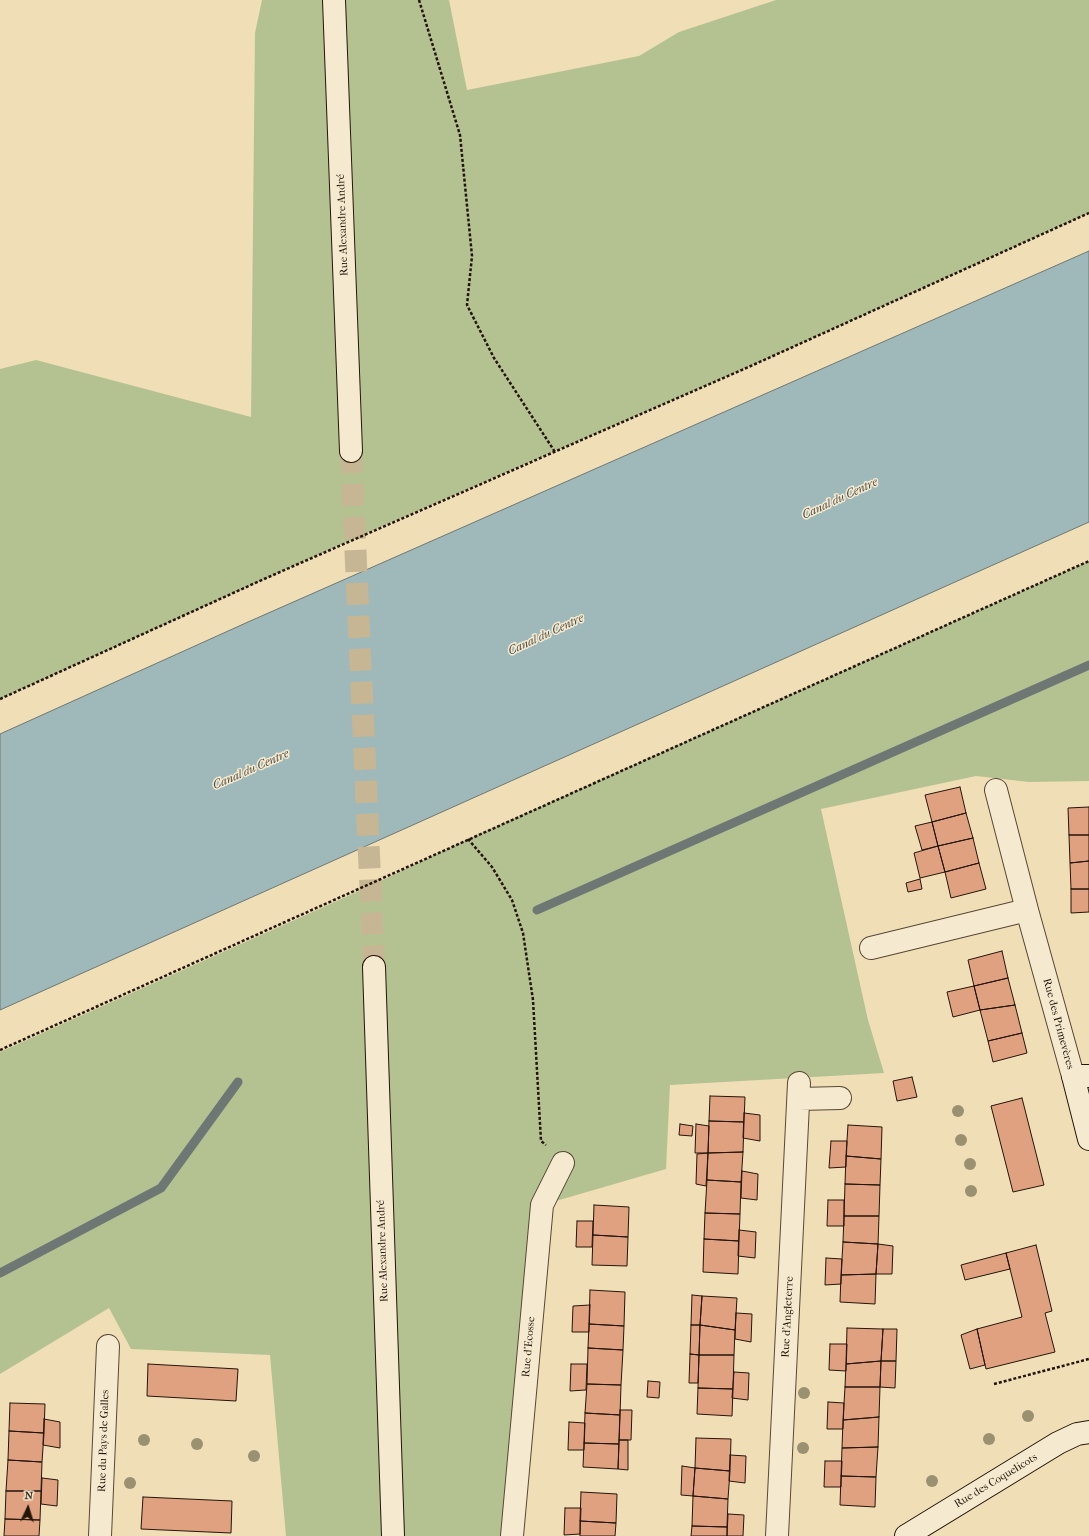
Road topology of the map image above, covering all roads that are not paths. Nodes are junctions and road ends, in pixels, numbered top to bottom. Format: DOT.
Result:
graph roads {
  1 [pos="334,0"];
  2 [pos="351,450"];
  3 [pos="996,790"];
  4 [pos="1027,910"];
  5 [pos="871,948"];
  6 [pos="374,967"];
  7 [pos="1081,1076"];
  8 [pos="840,1098"];
  9 [pos="1089,1139"];
  10 [pos="563,1163"];
  11 [pos="108,1346"];
  12 [pos="1089,1432"];
  13 [pos="100,1536"];
  14 [pos="393,1536"];
  15 [pos="512,1536"];
  16 [pos="777,1536"];
  17 [pos="906,1536"];
  1 -- 2 [label="street, Rue Alexandre André"];
  3 -- 4 [label="street, Rue des Primevères"];
  4 -- 5 [label="street"];
  4 -- 7 [label="street, Rue des Primevères"];
  6 -- 14 [label="street, Rue Alexandre André"];
  7 -- 9 [label="street, Rue des Primevères"];
  8 -- 16 [label="street, Rue d'Angleterre"];
  10 -- 15 [label="street, Rue d'Ecosse"];
  11 -- 13 [label="street, Rue du Pays de Galles"];
  12 -- 17 [label="street, Rue des Coquelicots"];
}
